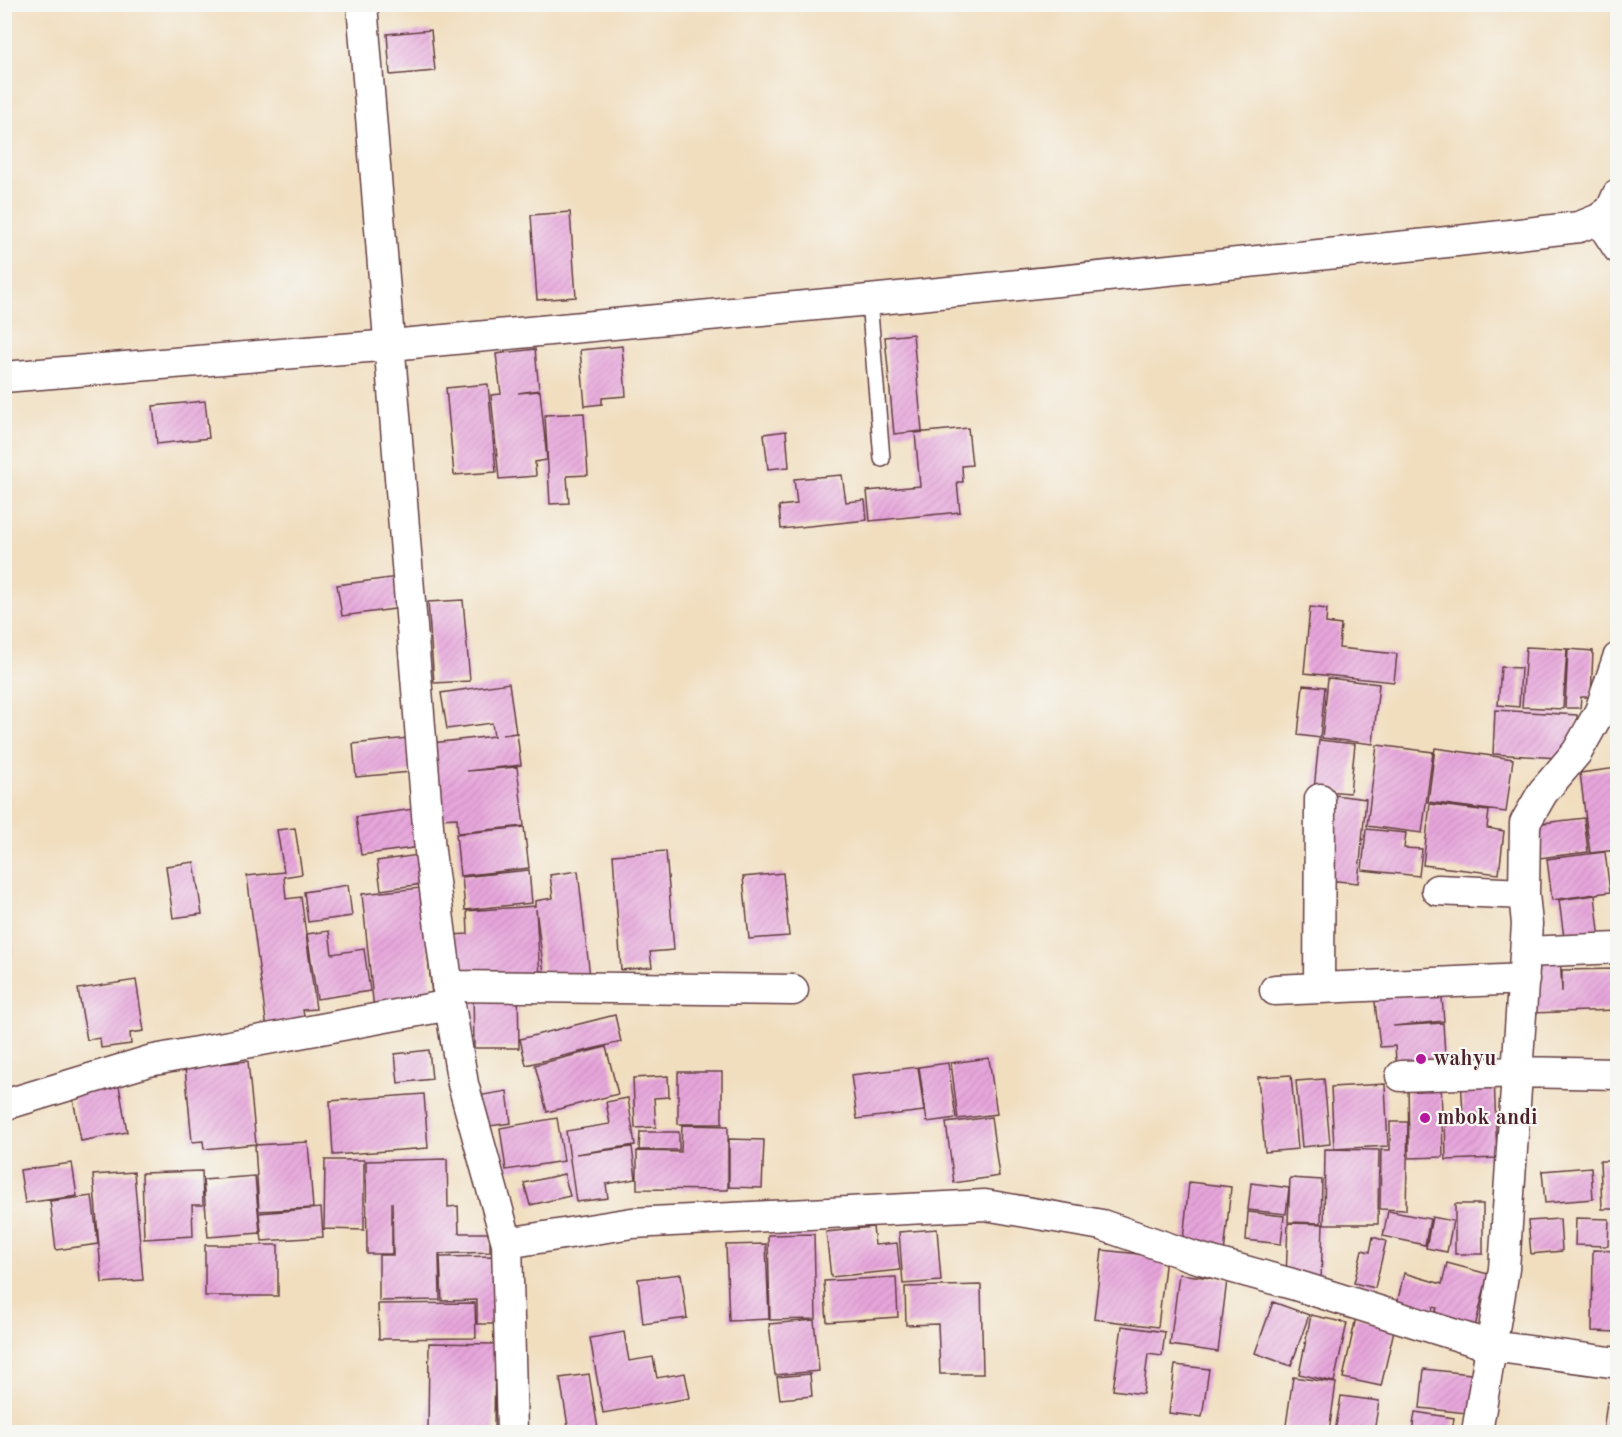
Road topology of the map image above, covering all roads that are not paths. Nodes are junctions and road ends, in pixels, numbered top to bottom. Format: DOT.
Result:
graph roads {
  1 [pos="362,4"];
  2 [pos="1611,208"];
  3 [pos="1617,248"];
  4 [pos="869,300"];
  5 [pos="391,345"];
  6 [pos="4,377"];
  7 [pos="882,459"];
  8 [pos="1617,658"];
  9 [pos="1320,799"];
  10 [pos="1437,890"];
  11 [pos="1524,894"];
  12 [pos="1617,948"];
  13 [pos="1525,965"];
  14 [pos="1319,988"];
  15 [pos="793,990"];
  16 [pos="1275,990"];
  17 [pos="448,996"];
  18 [pos="1518,1072"];
  19 [pos="1617,1074"];
  20 [pos="1401,1076"];
  21 [pos="4,1105"];
  22 [pos="507,1243"];
  23 [pos="1491,1346"];
  24 [pos="1617,1363"];
  25 [pos="512,1432"];
  26 [pos="1477,1432"];
  1 -- 5 [label="street"];
  2 -- 3 [label="street"];
  2 -- 4 [label="street"];
  4 -- 5 [label="street"];
  4 -- 7 [label="lane"];
  5 -- 6 [label="street"];
  5 -- 17 [label="street"];
  8 -- 11 [label="street"];
  9 -- 14 [label="street"];
  10 -- 11 [label="street"];
  11 -- 13 [label="street"];
  12 -- 13 [label="street"];
  13 -- 14 [label="street"];
  13 -- 18 [label="street"];
  14 -- 16 [label="street"];
  15 -- 17 [label="street"];
  17 -- 21 [label="street"];
  17 -- 22 [label="street"];
  18 -- 19 [label="street"];
  18 -- 20 [label="street"];
  18 -- 23 [label="street"];
  22 -- 23 [label="street"];
  22 -- 25 [label="street"];
  23 -- 24 [label="street"];
  23 -- 26 [label="street"];
}
